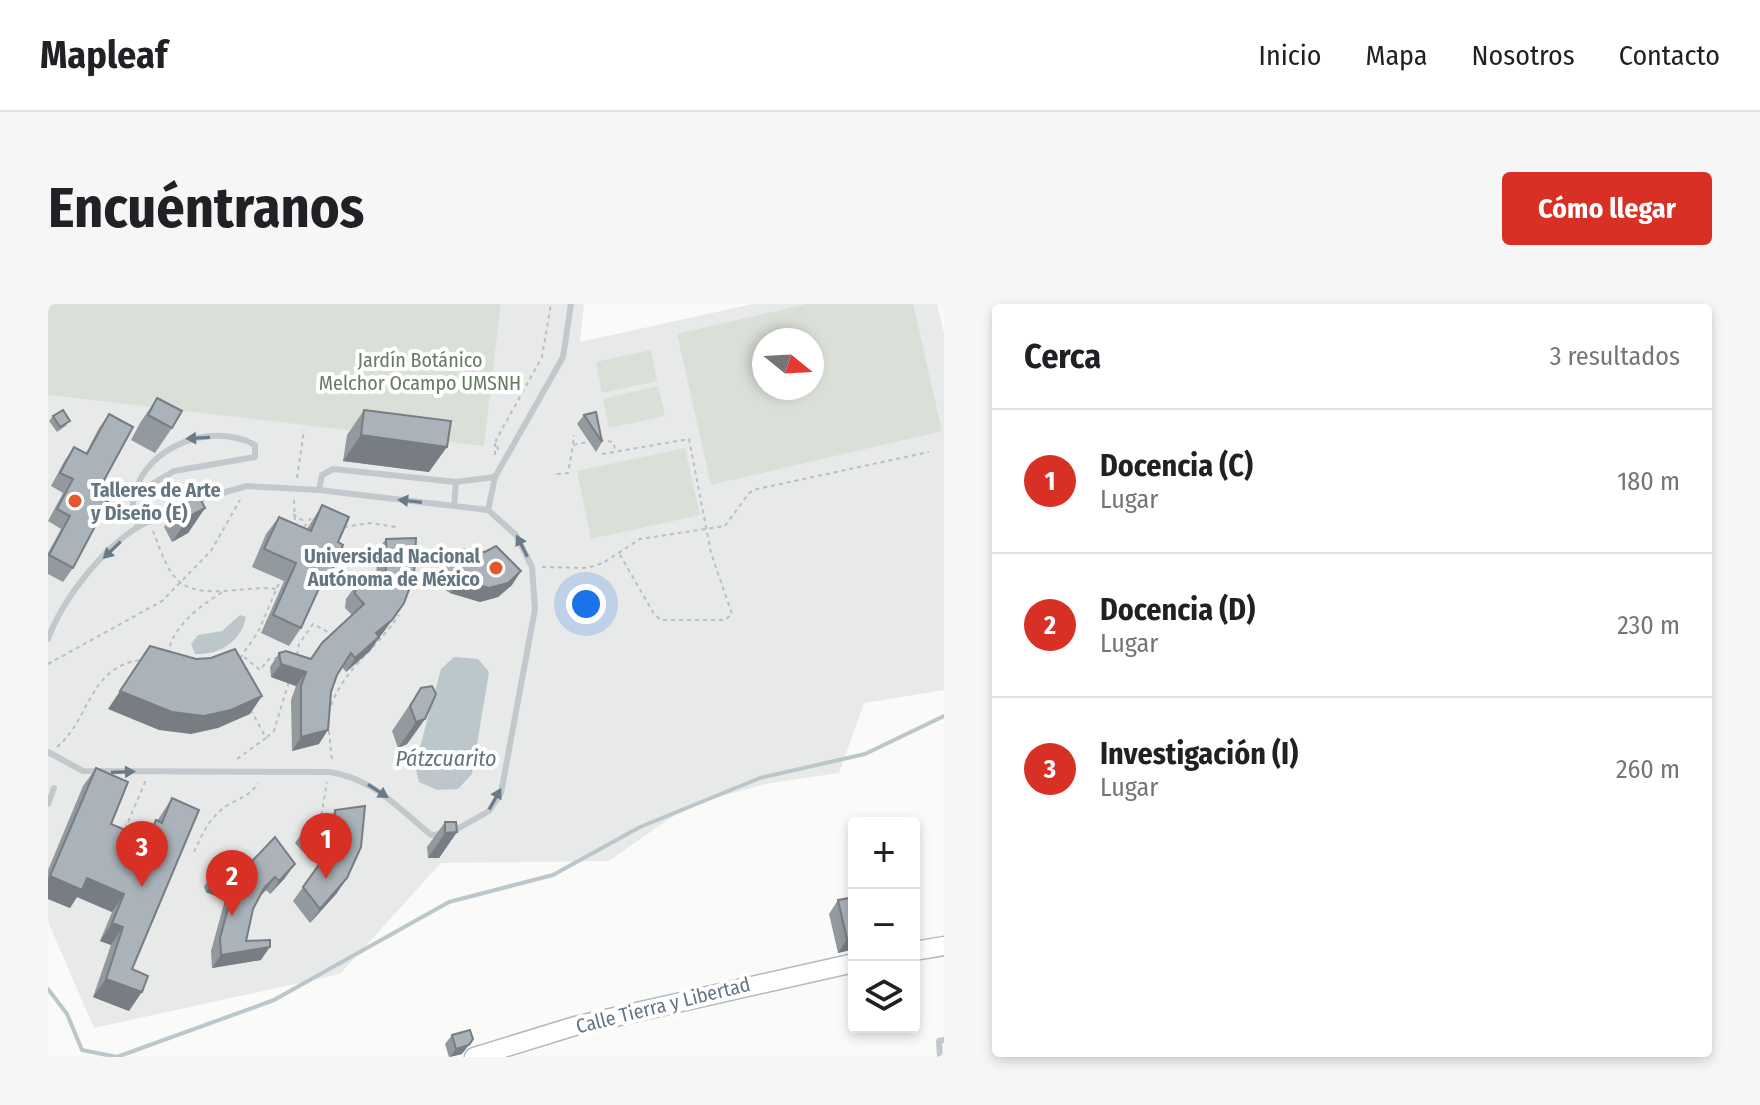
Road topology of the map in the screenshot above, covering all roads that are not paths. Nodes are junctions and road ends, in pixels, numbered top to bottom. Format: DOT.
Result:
graph roads {
  1 [pos="571,304"];
  2 [pos="142,477"];
  3 [pos="495,477"];
  4 [pos="456,482"];
  5 [pos="147,487"];
  6 [pos="319,490"];
  7 [pos="454,506"];
  8 [pos="488,510"];
  9 [pos="149,522"];
  10 [pos="138,527"];
  11 [pos="48,608"];
  12 [pos="58,614"];
  13 [pos="48,639"];
  14 [pos="49,753"];
  15 [pos="54,788"];
  16 [pos="48,804"];
  17 [pos="944,946"];
  18 [pos="920,950"];
  19 [pos="848,964"];
  20 [pos="944,1040"];
  21 [pos="474,1057"];
  22 [pos="940,1057"];
  1 -- 3 [label="lane"];
  2 -- 5 [label="lane"];
  5 -- 2 [label="lane, one-way"];
  2 -- 10 [label="lane"];
  3 -- 4 [label="lane"];
  3 -- 8 [label="lane"];
  4 -- 6 [label="lane"];
  4 -- 7 [label="lane"];
  5 -- 9 [label="lane"];
  7 -- 6 [label="lane, one-way"];
  6 -- 9 [label="lane"];
  7 -- 8 [label="lane"];
  14 -- 8 [label="lane, one-way"];
  9 -- 10 [label="lane"];
  10 -- 12 [label="lane, one-way"];
  11 -- 12 [label="lane"];
  12 -- 13 [label="lane"];
  15 -- 16 [label="lane"];
  17 -- 18 [label="street"];
  19 -- 21 [label="street, Calle Tierra y Libertad"];
  20 -- 22 [label="lane"];
}
